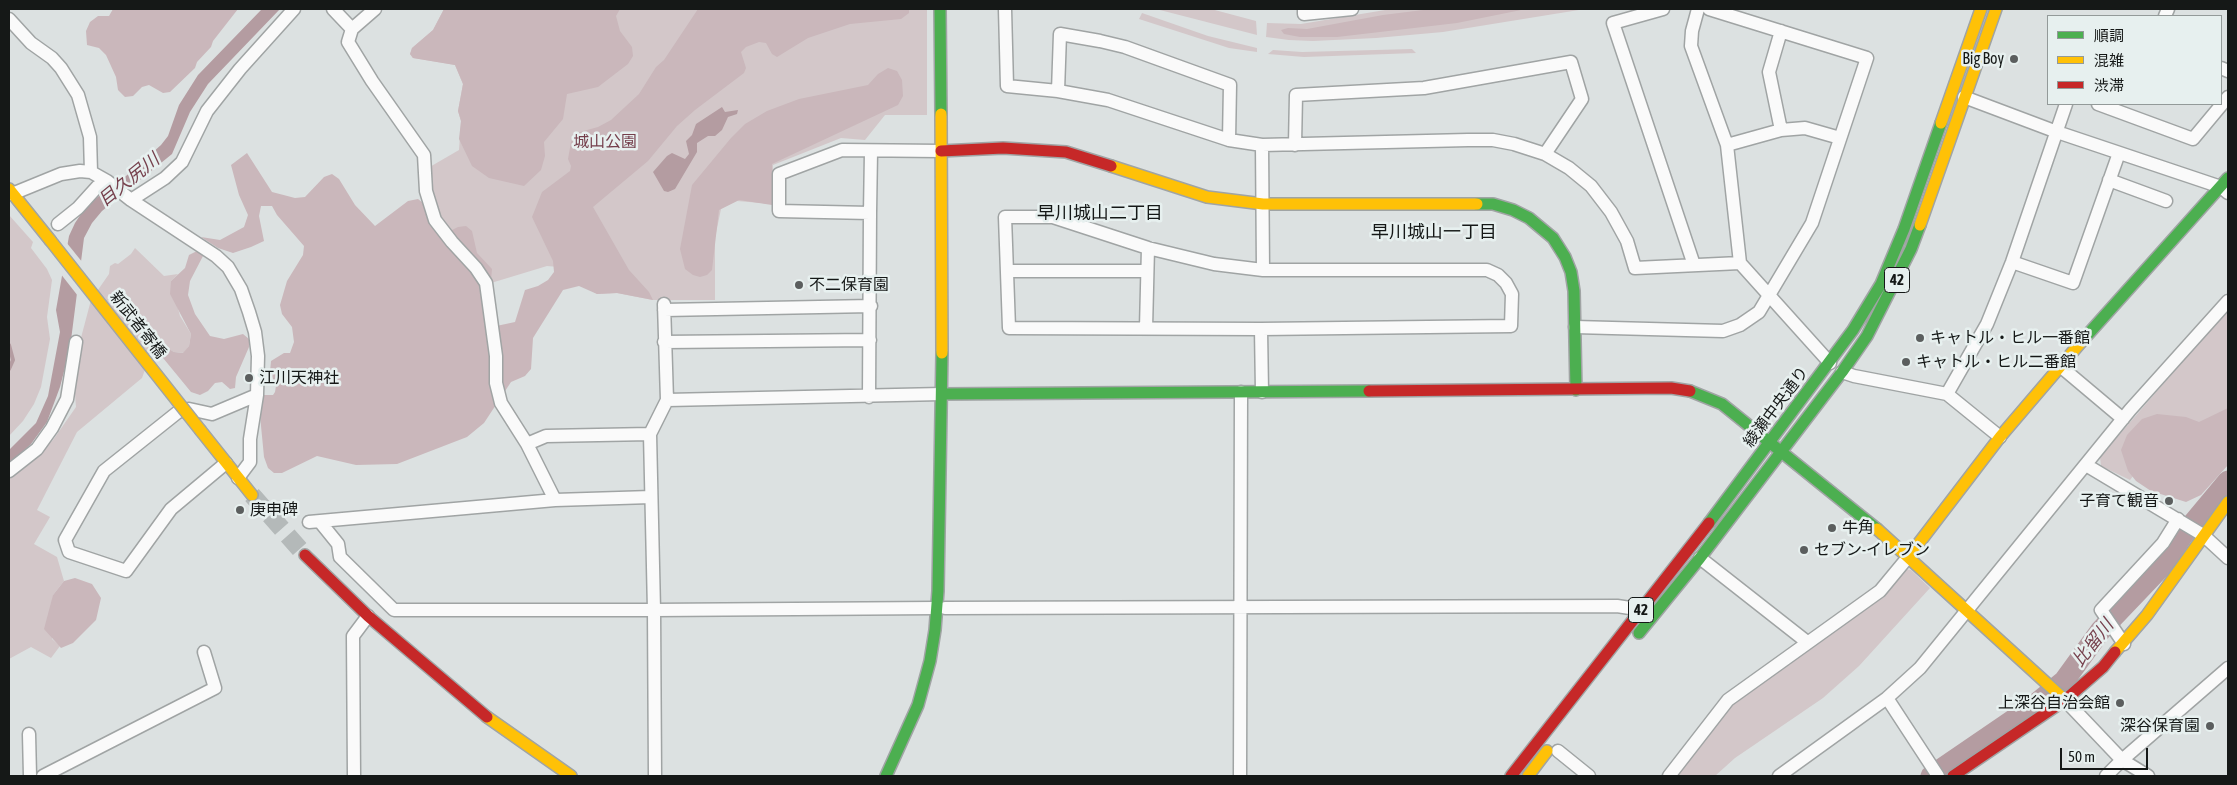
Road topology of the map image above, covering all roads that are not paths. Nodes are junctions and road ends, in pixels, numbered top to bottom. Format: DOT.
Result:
graph roads {
  1 [pos="294,9"];
  2 [pos="332,9"];
  3 [pos="375,9"];
  4 [pos="940,9"];
  5 [pos="1005,9"];
  6 [pos="1304,9"];
  7 [pos="1352,9"];
  8 [pos="1662,9"];
  9 [pos="1698,9"];
  10 [pos="1709,9"];
  11 [pos="1981,9"];
  12 [pos="1996,9"];
  13 [pos="9,19"];
  14 [pos="352,29"];
  15 [pos="1781,31"];
  16 [pos="1058,91"];
  17 [pos="1964,98"];
  18 [pos="2066,105"];
  19 [pos="2101,105"];
  20 [pos="2222,105"];
  21 [pos="2059,127"];
  22 [pos="1781,130"];
  23 [pos="1840,138"];
  24 [pos="1229,140"];
  25 [pos="1262,145"];
  26 [pos="1295,145"];
  27 [pos="1727,145"];
  28 [pos="941,151"];
  29 [pos="871,152"];
  30 [pos="2119,152"];
  31 [pos="1545,154"];
  32 [pos="91,172"];
  33 [pos="2109,180"];
  34 [pos="108,181"];
  35 [pos="2226,186"];
  36 [pos="10,193"];
  37 [pos="129,198"];
  38 [pos="2166,200"];
  39 [pos="1263,204"];
  40 [pos="870,213"];
  41 [pos="58,224"];
  42 [pos="1148,248"];
  43 [pos="2012,262"];
  44 [pos="1740,263"];
  45 [pos="1694,264"];
  46 [pos="1263,270"];
  47 [pos="1007,271"];
  48 [pos="1146,271"];
  49 [pos="1769,297"];
  50 [pos="2228,301"];
  51 [pos="871,306"];
  52 [pos="1575,327"];
  53 [pos="1146,328"];
  54 [pos="1261,329"];
  55 [pos="870,340"];
  56 [pos="76,342"];
  57 [pos="664,342"];
  58 [pos="1830,363"];
  59 [pos="2060,366"];
  60 [pos="1842,372"];
  61 [pos="1576,390"];
  62 [pos="1240,392"];
  63 [pos="1262,392"];
  64 [pos="942,394"];
  65 [pos="1947,394"];
  66 [pos="257,395"];
  67 [pos="870,397"];
  68 [pos="668,400"];
  69 [pos="2123,420"];
  70 [pos="650,434"];
  71 [pos="2000,437"];
  72 [pos="1770,442"];
  73 [pos="527,444"];
  74 [pos="1781,451"];
  75 [pos="226,463"];
  76 [pos="2086,466"];
  77 [pos="9,471"];
  78 [pos="238,478"];
  79 [pos="252,495"];
  80 [pos="651,497"];
  81 [pos="555,500"];
  82 [pos="2228,502"];
  83 [pos="2190,527"];
  84 [pos="305,555"];
  85 [pos="1909,556"];
  86 [pos="1700,558"];
  87 [pos="2228,558"];
  88 [pos="940,608"];
  89 [pos="1240,608"];
  90 [pos="654,610"];
  91 [pos="1969,610"];
  92 [pos="1638,613"];
  93 [pos="368,616"];
  94 [pos="1807,642"];
  95 [pos="2124,644"];
  96 [pos="1630,645"];
  97 [pos="204,652"];
  98 [pos="2228,668"];
  99 [pos="2062,697"];
  100 [pos="1887,698"];
  101 [pos="29,734"];
  102 [pos="1558,737"];
  103 [pos="1558,751"];
  104 [pos="2122,760"];
  105 [pos="30,776"];
  106 [pos="43,776"];
  107 [pos="354,776"];
  108 [pos="571,776"];
  109 [pos="655,776"];
  110 [pos="886,776"];
  111 [pos="890,776"];
  112 [pos="1240,776"];
  113 [pos="1511,776"];
  114 [pos="1528,776"];
  115 [pos="1589,776"];
  116 [pos="1669,776"];
  117 [pos="1780,776"];
  118 [pos="1938,776"];
  119 [pos="1952,776"];
  120 [pos="2106,776"];
  121 [pos="2148,776"];
  1 -- 37 [label="street"];
  2 -- 14 [label="street"];
  3 -- 14 [label="street"];
  4 -- 28 [label="street"];
  5 -- 16 [label="street"];
  6 -- 7 [label="street"];
  8 -- 45 [label="street"];
  9 -- 27 [label="street"];
  10 -- 15 [label="street"];
  11 -- 58 [label="street, 綾瀬中央通り / 42"];
  12 -- 17 [label="street, 綾瀬中央通り / 42"];
  13 -- 32 [label="street"];
  14 -- 73 [label="street"];
  15 -- 22 [label="street"];
  15 -- 23 [label="street"];
  16 -- 24 [label="street"];
  16 -- 24 [label="street"];
  17 -- 21 [label="street"];
  17 -- 60 [label="street, 綾瀬中央通り / 42"];
  18 -- 21 [label="street"];
  19 -- 20 [label="street"];
  21 -- 30 [label="street"];
  21 -- 43 [label="street"];
  22 -- 23 [label="street"];
  22 -- 27 [label="street"];
  23 -- 49 [label="street"];
  24 -- 25 [label="street"];
  25 -- 26 [label="street"];
  25 -- 39 [label="street"];
  26 -- 31 [label="street"];
  26 -- 31 [label="street"];
  27 -- 44 [label="street"];
  28 -- 29 [label="street"];
  28 -- 39 [label="street"];
  28 -- 64 [label="street"];
  29 -- 40 [label="street"];
  29 -- 40 [label="street"];
  30 -- 33 [label="street"];
  30 -- 35 [label="street"];
  31 -- 45 [label="street"];
  32 -- 34 [label="street"];
  32 -- 36 [label="street"];
  33 -- 38 [label="street"];
  33 -- 43 [label="street"];
  34 -- 37 [label="street"];
  34 -- 41 [label="street"];
  35 -- 59 [label="street"];
  36 -- 75 [label="street, 新武者寄橋, bridge"];
  37 -- 66 [label="street"];
  39 -- 46 [label="street"];
  39 -- 52 [label="street"];
  40 -- 51 [label="street"];
  42 -- 46 [label="street"];
  42 -- 47 [label="street"];
  42 -- 48 [label="street"];
  43 -- 65 [label="street"];
  44 -- 45 [label="street"];
  44 -- 49 [label="street"];
  46 -- 54 [label="street"];
  47 -- 48 [label="street"];
  47 -- 53 [label="street"];
  48 -- 53 [label="street"];
  49 -- 52 [label="street"];
  49 -- 58 [label="street"];
  50 -- 69 [label="street"];
  51 -- 55 [label="street"];
  51 -- 57 [label="street"];
  52 -- 61 [label="street"];
  53 -- 54 [label="street"];
  54 -- 63 [label="street"];
  55 -- 57 [label="street"];
  55 -- 67 [label="street"];
  56 -- 77 [label="street"];
  57 -- 68 [label="street"];
  58 -- 72 [label="street, 綾瀬中央通り / 42"];
  59 -- 69 [label="street"];
  59 -- 71 [label="street"];
  60 -- 65 [label="street"];
  60 -- 74 [label="street, 綾瀬中央通り / 42"];
  61 -- 63 [label="street"];
  61 -- 72 [label="street"];
  62 -- 63 [label="street"];
  62 -- 64 [label="street"];
  62 -- 89 [label="street"];
  64 -- 67 [label="street"];
  64 -- 88 [label="street"];
  65 -- 71 [label="street"];
  66 -- 75 [label="street"];
  66 -- 78 [label="street"];
  67 -- 68 [label="street"];
  68 -- 70 [label="street"];
  69 -- 76 [label="street"];
  70 -- 73 [label="street"];
  70 -- 80 [label="street"];
  71 -- 85 [label="street"];
  72 -- 74 [label="street"];
  72 -- 92 [label="street, 綾瀬中央通り / 42"];
  73 -- 81 [label="street"];
  74 -- 85 [label="street"];
  74 -- 86 [label="street, 綾瀬中央通り / 42"];
  75 -- 78 [label="street, 新武者寄橋"];
  76 -- 83 [label="street"];
  76 -- 91 [label="street"];
  78 -- 79 [label="street, 新武者寄橋"];
  80 -- 81 [label="street"];
  80 -- 90 [label="street"];
  81 -- 90 [label="street"];
  82 -- 83 [label="street"];
  83 -- 87 [label="street"];
  83 -- 95 [label="street"];
  83 -- 95 [label="street"];
  84 -- 93 [label="street"];
  85 -- 91 [label="street"];
  85 -- 94 [label="street"];
  86 -- 94 [label="street"];
  86 -- 96 [label="street, 綾瀬中央通り / 42"];
  88 -- 89 [label="street"];
  88 -- 90 [label="street"];
  88 -- 110 [label="street"];
  88 -- 111 [label="street"];
  89 -- 92 [label="street"];
  89 -- 112 [label="street"];
  90 -- 109 [label="street"];
  91 -- 99 [label="street"];
  91 -- 100 [label="street"];
  92 -- 113 [label="street, 綾瀬中央通り / 42"];
  93 -- 107 [label="street"];
  93 -- 108 [label="street"];
  94 -- 116 [label="street"];
  95 -- 99 [label="street"];
  97 -- 106 [label="street"];
  98 -- 104 [label="street"];
  99 -- 104 [label="street"];
  99 -- 119 [label="street"];
  100 -- 117 [label="street"];
  100 -- 118 [label="street"];
  101 -- 105 [label="street"];
  102 -- 114 [label="street"];
  103 -- 115 [label="street"];
  104 -- 120 [label="street"];
  104 -- 121 [label="street"];
}
